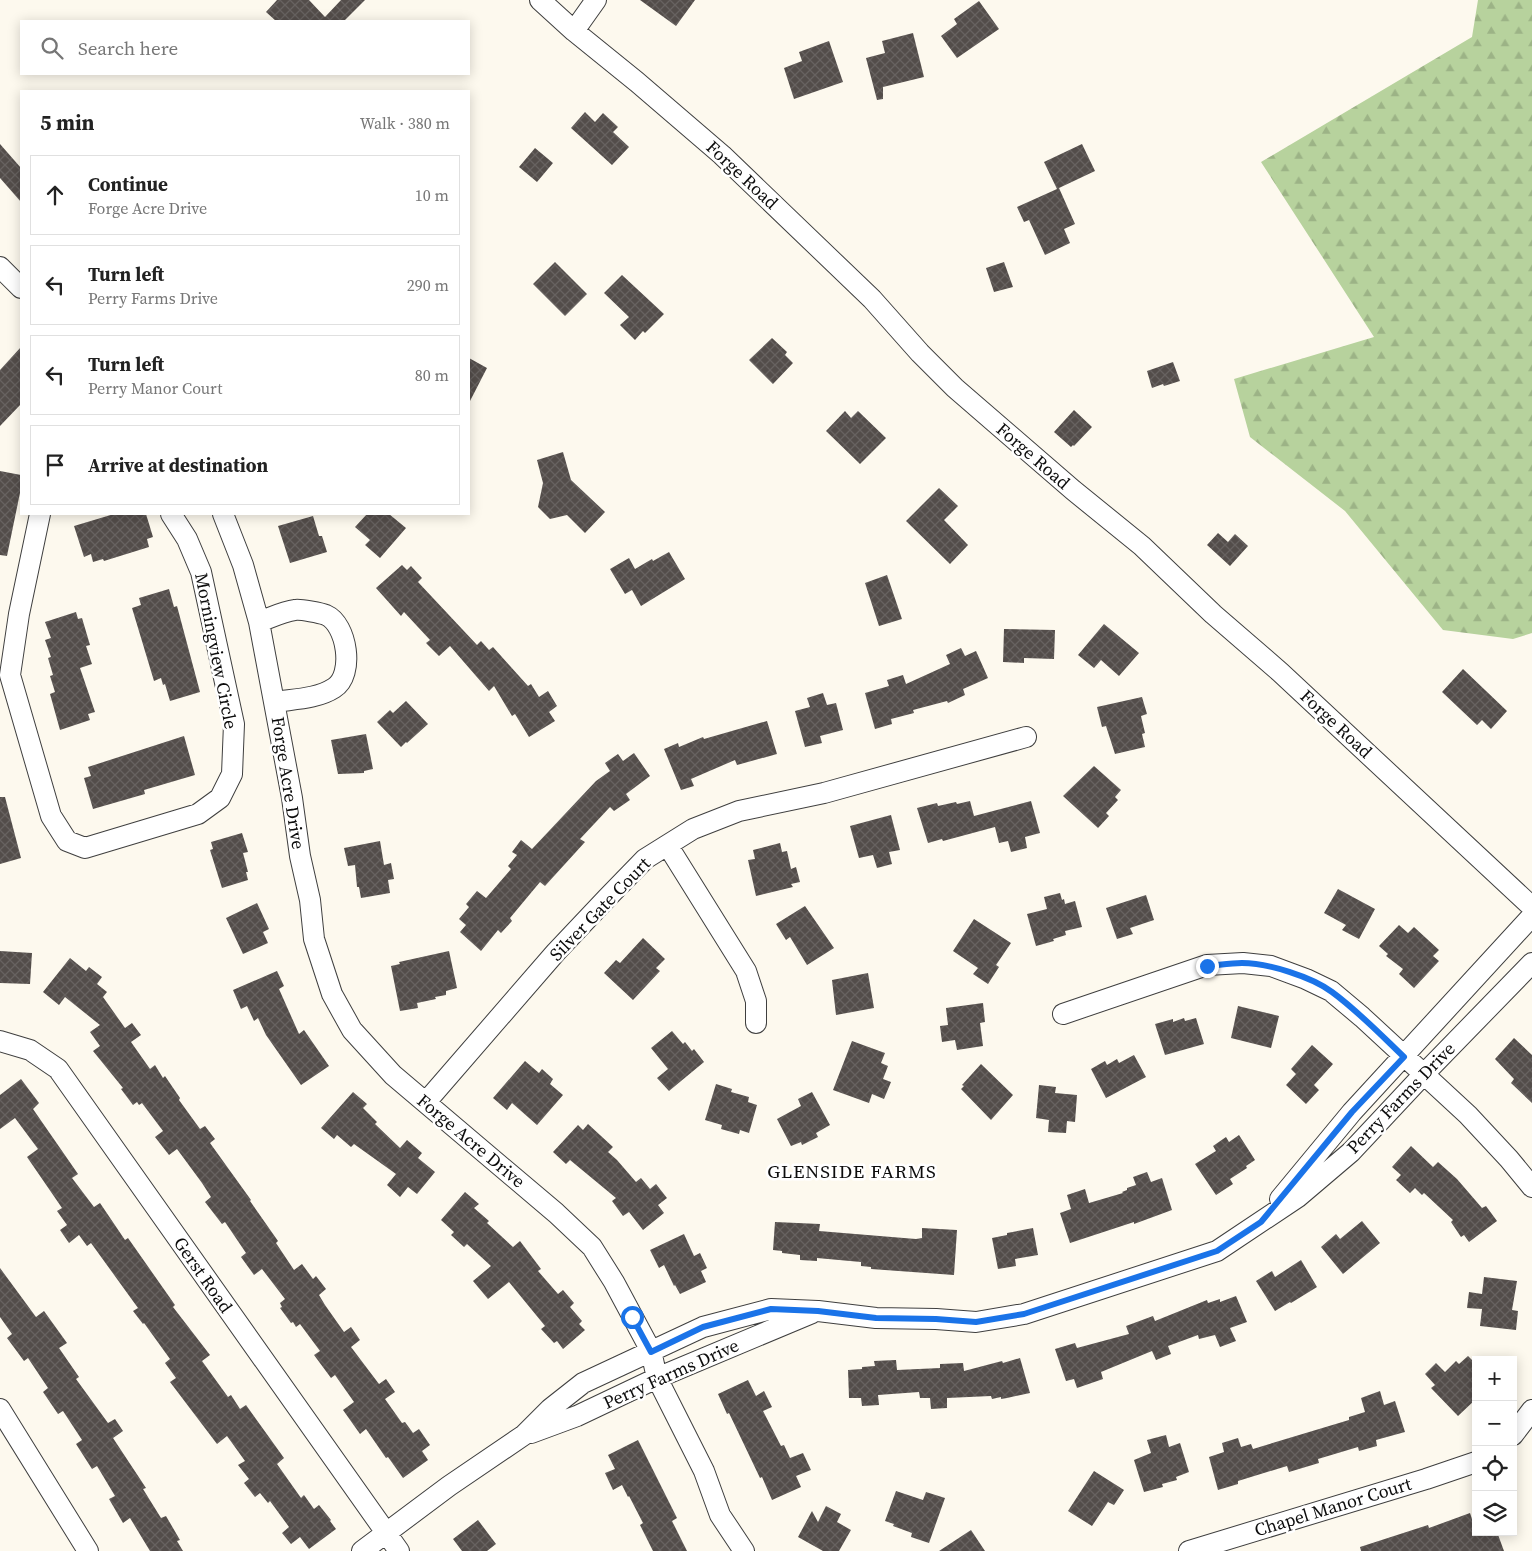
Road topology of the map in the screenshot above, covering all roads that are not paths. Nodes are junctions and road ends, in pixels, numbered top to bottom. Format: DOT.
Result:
graph roads {
  1 [pos="540,0"];
  2 [pos="596,0"];
  3 [pos="574,31"];
  4 [pos="0,267"];
  5 [pos="20,287"];
  6 [pos="40,515"];
  7 [pos="172,515"];
  8 [pos="223,515"];
  9 [pos="259,622"];
  10 [pos="275,702"];
  11 [pos="1026,737"];
  12 [pos="668,846"];
  13 [pos="1532,907"];
  14 [pos="1532,916"];
  15 [pos="1532,963"];
  16 [pos="1063,1014"];
  17 [pos="756,1023"];
  18 [pos="0,1041"];
  19 [pos="1404,1057"];
  20 [pos="1424,1074"];
  21 [pos="426,1102"];
  22 [pos="1532,1187"];
  23 [pos="1261,1222"];
  24 [pos="818,1311"];
  25 [pos="651,1352"];
  26 [pos="657,1378"];
  27 [pos="0,1409"];
  28 [pos="1532,1410"];
  29 [pos="1517,1430"];
  30 [pos="524,1435"];
  31 [pos="1472,1463"];
  32 [pos="386,1533"];
  33 [pos="88,1551"];
  34 [pos="362,1551"];
  35 [pos="399,1551"];
  36 [pos="744,1551"];
  37 [pos="1189,1551"];
  1 -- 3 [label="street, Forge Road"];
  2 -- 3 [label="street"];
  3 -- 13 [label="street, Forge Road"];
  4 -- 5 [label="street"];
  6 -- 7 [label="street, Morningview Circle"];
  8 -- 9 [label="street, Forge Acre Drive"];
  9 -- 10 [label="street, Forge Acre Drive"];
  9 -- 10 [label="street, Forge Acre Drive"];
  10 -- 21 [label="street, Forge Acre Drive"];
  11 -- 12 [label="street, Silver Gate Court"];
  12 -- 17 [label="street"];
  12 -- 21 [label="street, Silver Gate Court"];
  14 -- 19 [label="street, Perry Farms Drive"];
  15 -- 20 [label="street, Perry Farms Drive"];
  16 -- 19 [label="street"];
  18 -- 32 [label="street, Gerst Road"];
  19 -- 20 [label="street"];
  19 -- 23 [label="street, Perry Farms Drive"];
  20 -- 22 [label="street"];
  20 -- 23 [label="street, Perry Farms Drive"];
  21 -- 25 [label="street, Forge Acre Drive"];
  23 -- 24 [label="street, Perry Farms Drive"];
  24 -- 25 [label="street, Perry Farms Drive"];
  24 -- 26 [label="street, Perry Farms Drive"];
  25 -- 26 [label="street, Forge Acre Drive"];
  25 -- 30 [label="street, Perry Farms Drive"];
  26 -- 30 [label="street, Perry Farms Drive"];
  26 -- 36 [label="street, Forge Acre Drive"];
  27 -- 33 [label="street"];
  28 -- 29 [label="street"];
  30 -- 32 [label="street, Perry Farms Drive"];
  31 -- 37 [label="street, Chapel Manor Court"];
  32 -- 34 [label="street, Perry Farms Drive"];
  32 -- 35 [label="street, Gerst Road"];
}
